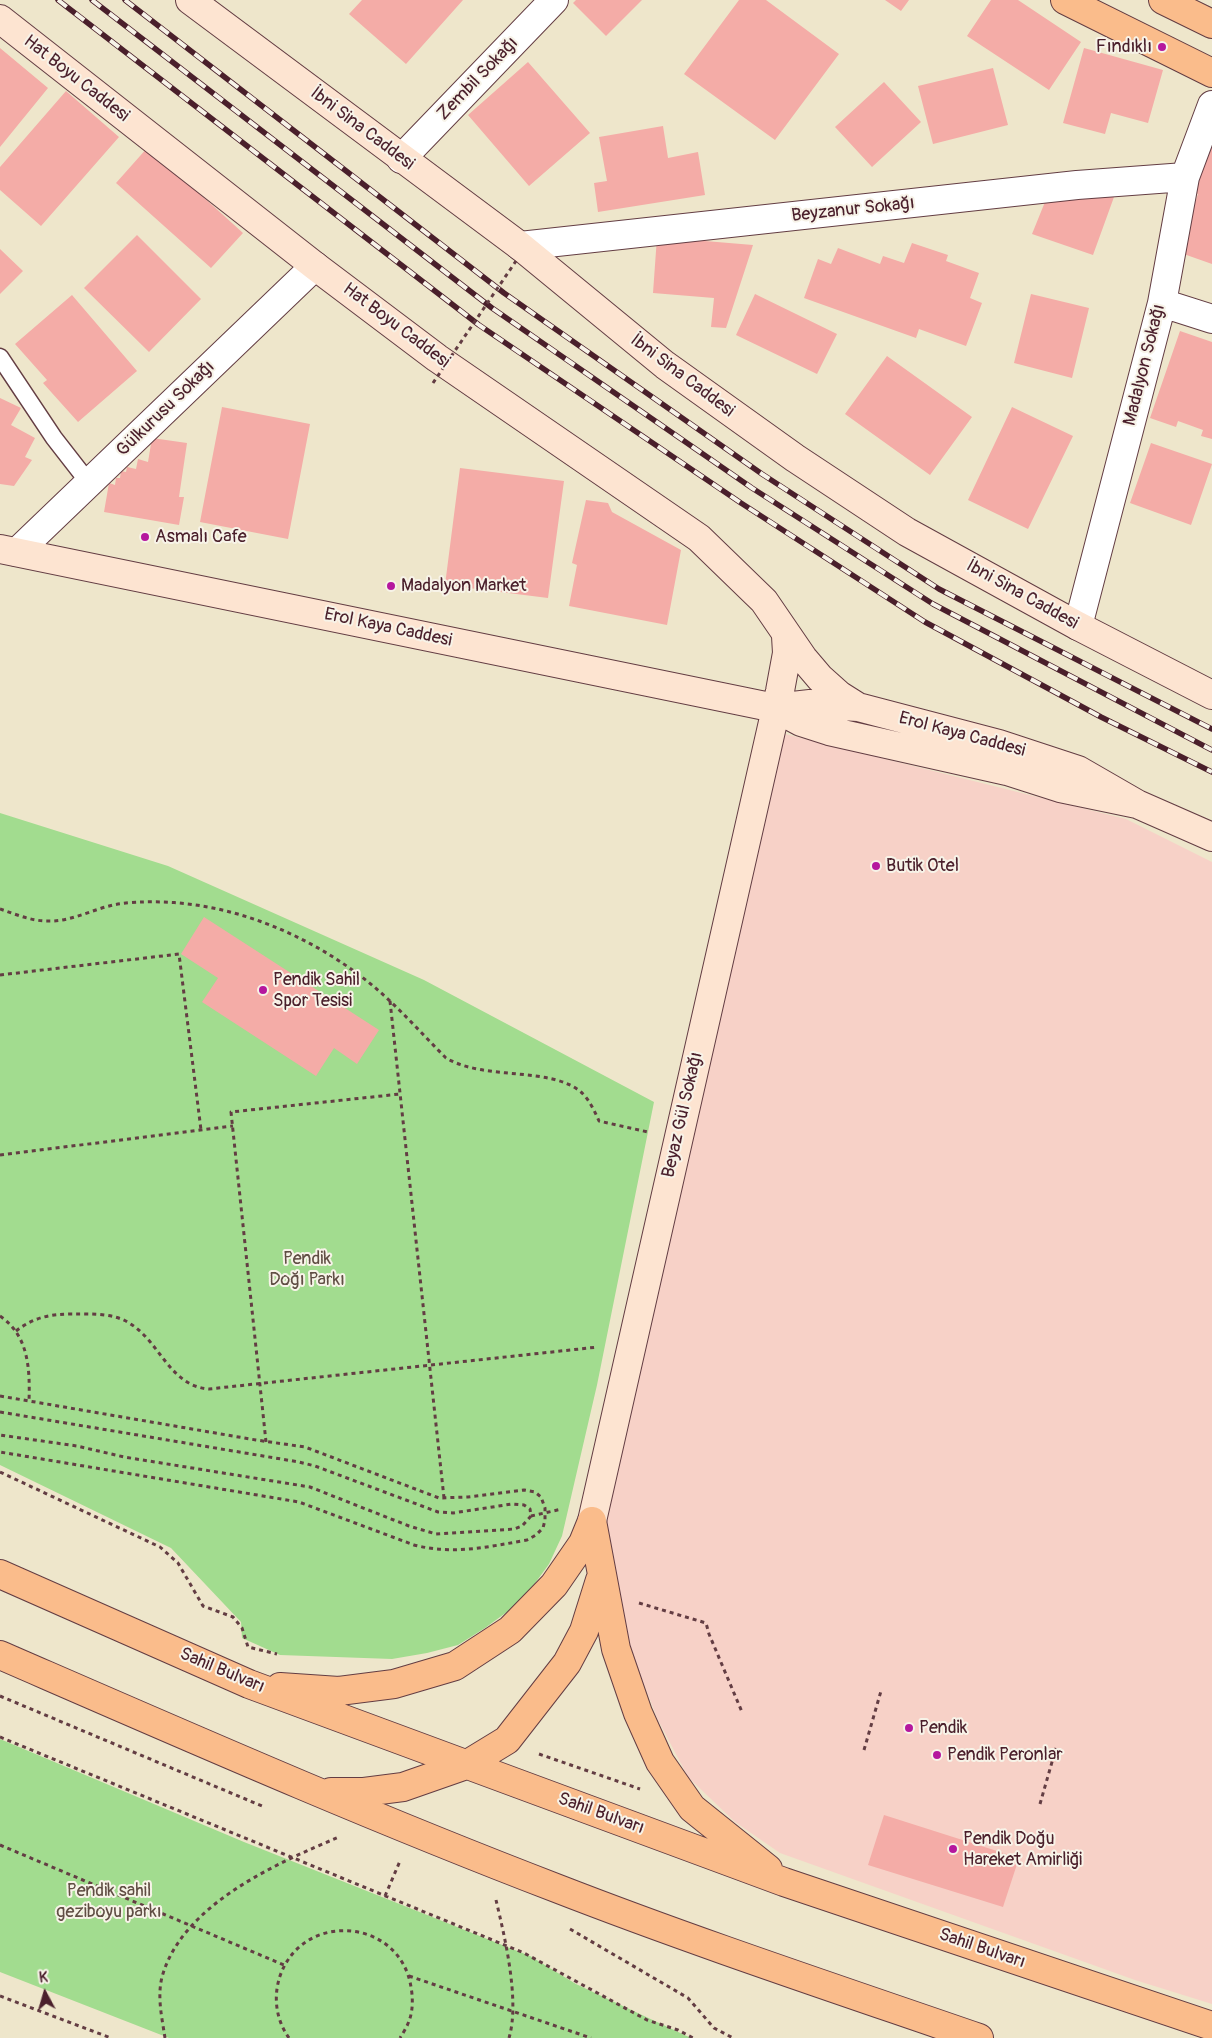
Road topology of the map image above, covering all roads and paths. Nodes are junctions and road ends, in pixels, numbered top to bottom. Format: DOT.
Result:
graph roads {
  1 [pos="190,0"];
  2 [pos="554,0"];
  3 [pos="1065,0"];
  4 [pos="1164,0"];
  5 [pos="0,19"];
  6 [pos="1212,24"];
  7 [pos="1212,72"];
  8 [pos="1212,105"];
  9 [pos="401,158"];
  10 [pos="1185,177"];
  11 [pos="518,253"];
  12 [pos="315,266"];
  13 [pos="1162,302"];
  14 [pos="1212,319"];
  15 [pos="0,356"];
  16 [pos="433,383"];
  17 [pos="89,483"];
  18 [pos="8,551"];
  19 [pos="1078,626"];
  20 [pos="786,636"];
  21 [pos="1212,695"];
  22 [pos="858,707"];
  23 [pos="775,708"];
  24 [pos="1137,804"];
  25 [pos="1212,837"];
  26 [pos="0,909"];
  27 [pos="0,975"];
  28 [pos="390,1001"];
  29 [pos="400,1094"];
  30 [pos="232,1126"];
  31 [pos="201,1130"];
  32 [pos="656,1133"];
  33 [pos="0,1155"];
  34 [pos="0,1316"];
  35 [pos="16,1331"];
  36 [pos="602,1347"];
  37 [pos="429,1364"];
  38 [pos="261,1383"];
  39 [pos="0,1396"];
  40 [pos="29,1402"];
  41 [pos="0,1412"];
  42 [pos="0,1435"];
  43 [pos="266,1442"];
  44 [pos="0,1452"];
  45 [pos="0,1472"];
  46 [pos="444,1498"];
  47 [pos="563,1509"];
  48 [pos="545,1512"];
  49 [pos="531,1516"];
  50 [pos="592,1521"];
  51 [pos="0,1574"];
  52 [pos="602,1576"];
  53 [pos="709,1634"];
  54 [pos="0,1655"];
  55 [pos="286,1656"];
  56 [pos="249,1684"];
  57 [pos="881,1690"];
  58 [pos="0,1696"];
  59 [pos="742,1712"];
  60 [pos="0,1737"];
  61 [pos="1056,1748"];
  62 [pos="864,1750"];
  63 [pos="466,1764"];
  64 [pos="317,1792"];
  65 [pos="1040,1804"];
  66 [pos="269,1808"];
  67 [pos="330,1834"];
  68 [pos="339,1837"];
  69 [pos="348,1841"];
  70 [pos="0,1845"];
  71 [pos="291,1857"];
  72 [pos="391,1858"];
  73 [pos="400,1861"];
  74 [pos="409,1865"];
  75 [pos="784,1882"];
  76 [pos="385,1896"];
  77 [pos="489,1897"];
  78 [pos="496,1900"];
  79 [pos="504,1904"];
  80 [pos="191,1926"];
  81 [pos="563,1927"];
  82 [pos="506,1946"];
  83 [pos="284,1965"];
  84 [pos="409,1976"];
  85 [pos="0,1996"];
  86 [pos="512,2011"];
  87 [pos="1212,2026"];
  88 [pos="111,2038"];
  89 [pos="165,2038"];
  90 [pos="289,2038"];
  91 [pos="400,2038"];
  92 [pos="509,2038"];
  93 [pos="591,2038"];
  94 [pos="693,2038"];
  95 [pos="733,2038"];
  96 [pos="979,2038"];
  1 -- 9 [label="street, İbni Sina Caddesi"];
  2 -- 9 [label="street, Zembil Sokağı"];
  3 -- 7 [label="main road"];
  4 -- 6 [label="main road"];
  5 -- 12 [label="street, Hat Boyu Caddesi"];
  8 -- 10 [label="street, Madalyon Sokağı"];
  9 -- 11 [label="street, İbni Sina Caddesi"];
  10 -- 11 [label="street, Beyzanur Sokağı"];
  10 -- 13 [label="street, Madalyon Sokağı"];
  11 -- 16 [label="path, bridge"];
  11 -- 19 [label="street, İbni Sina Caddesi"];
  12 -- 17 [label="street, Gülkurusu Sokağı"];
  12 -- 20 [label="street, Hat Boyu Caddesi"];
  13 -- 14 [label="street"];
  13 -- 19 [label="street, Madalyon Sokağı"];
  15 -- 17 [label="lane"];
  17 -- 18 [label="street, Gülkurusu Sokağı"];
  18 -- 23 [label="street, Erol Kaya Caddesi"];
  19 -- 21 [label="street, İbni Sina Caddesi"];
  20 -- 22 [label="street, Hat Boyu Caddesi"];
  20 -- 23 [label="street, Beyaz Gül Sokağı"];
  22 -- 23 [label="street, Erol Kaya Caddesi"];
  22 -- 24 [label="street, Erol Kaya Caddesi"];
  23 -- 24 [label="street, Erol Kaya Caddesi"];
  23 -- 50 [label="street, Beyaz Gül Sokağı"];
  24 -- 25 [label="street, Erol Kaya Caddesi"];
  26 -- 28 [label="path"];
  27 -- 31 [label="path"];
  28 -- 29 [label="path"];
  28 -- 32 [label="path"];
  29 -- 30 [label="path"];
  29 -- 37 [label="path"];
  30 -- 31 [label="path"];
  30 -- 38 [label="path"];
  31 -- 33 [label="path"];
  34 -- 35 [label="path"];
  35 -- 38 [label="path"];
  35 -- 40 [label="path"];
  36 -- 37 [label="path"];
  37 -- 38 [label="path"];
  37 -- 46 [label="path"];
  38 -- 43 [label="path"];
  39 -- 40 [label="path"];
  40 -- 43 [label="path"];
  41 -- 49 [label="path"];
  42 -- 49 [label="path"];
  43 -- 46 [label="path"];
  44 -- 48 [label="path"];
  45 -- 55 [label="path"];
  46 -- 48 [label="path"];
  47 -- 48 [label="path"];
  48 -- 49 [label="path"];
  50 -- 52 [label="main road"];
  50 -- 56 [label="main road"];
  51 -- 56 [label="main road, Sahil Bulvarı"];
  52 -- 63 [label="main road"];
  52 -- 75 [label="main road"];
  53 -- 59 [label="path"];
  54 -- 64 [label="main road"];
  56 -- 63 [label="main road, Sahil Bulvarı"];
  57 -- 62 [label="path"];
  58 -- 66 [label="path"];
  60 -- 71 [label="path"];
  61 -- 65 [label="path"];
  63 -- 64 [label="main road"];
  63 -- 75 [label="main road, Sahil Bulvarı"];
  64 -- 96 [label="main road"];
  67 -- 68 [label="path"];
  68 -- 69 [label="path"];
  68 -- 71 [label="path"];
  70 -- 80 [label="path"];
  71 -- 76 [label="path"];
  71 -- 80 [label="path"];
  72 -- 73 [label="path"];
  73 -- 74 [label="path"];
  73 -- 76 [label="path"];
  75 -- 87 [label="main road, Sahil Bulvarı"];
  76 -- 82 [label="path"];
  77 -- 78 [label="path"];
  78 -- 79 [label="path"];
  78 -- 82 [label="path"];
  80 -- 83 [label="path"];
  80 -- 89 [label="path"];
  81 -- 95 [label="path"];
  82 -- 86 [label="path"];
  82 -- 94 [label="path"];
  83 -- 84 [label="path"];
  83 -- 90 [label="path"];
  84 -- 86 [label="path"];
  84 -- 91 [label="path"];
  85 -- 88 [label="path"];
  86 -- 92 [label="path"];
  86 -- 93 [label="path"];
}
